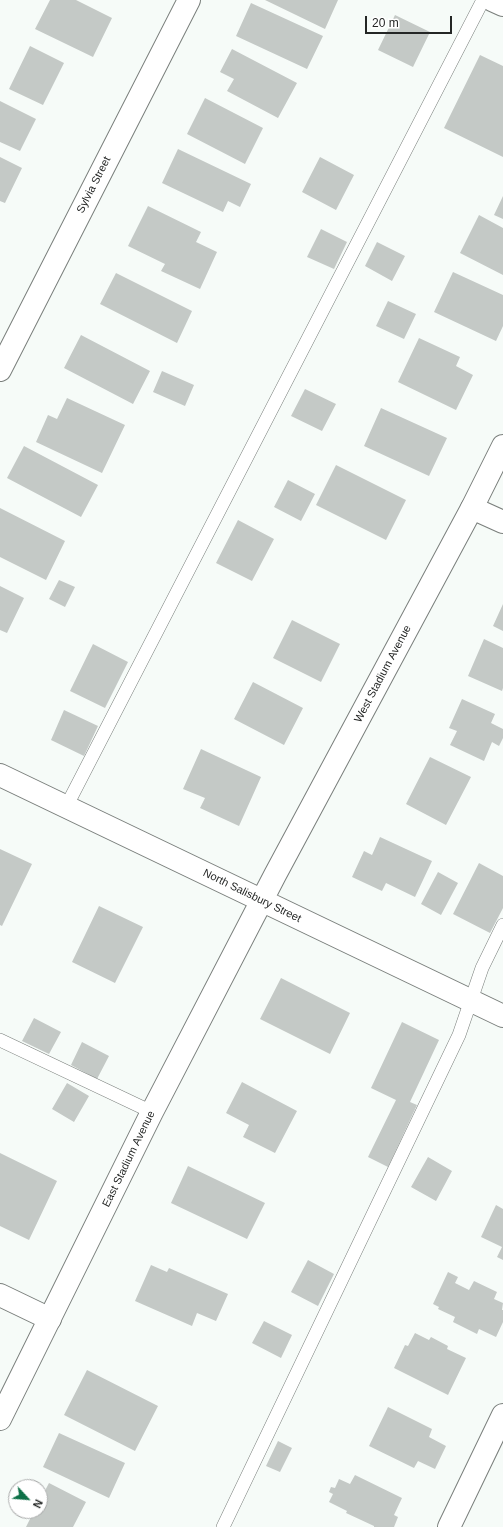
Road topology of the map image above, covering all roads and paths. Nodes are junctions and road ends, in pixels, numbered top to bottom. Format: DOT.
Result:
graph roads {
  1 [pos="189,0"];
  2 [pos="483,0"];
  3 [pos="492,0"];
  4 [pos="503,6"];
  5 [pos="0,370"];
  6 [pos="503,446"];
  7 [pos="472,508"];
  8 [pos="503,522"];
  9 [pos="0,775"];
  10 [pos="66,807"];
  11 [pos="262,901"];
  12 [pos="503,925"];
  13 [pos="470,1001"];
  14 [pos="503,1016"];
  15 [pos="0,1040"];
  16 [pos="152,1112"];
  17 [pos="0,1295"];
  18 [pos="50,1319"];
  19 [pos="503,1415"];
  20 [pos="0,1419"];
  21 [pos="223,1527"];
  22 [pos="449,1527"];
  1 -- 5 [label="street, Sylvia Street"];
  2 -- 10 [label="lane"];
  3 -- 4 [label="street"];
  6 -- 7 [label="street, West Stadium Avenue"];
  7 -- 8 [label="street"];
  7 -- 11 [label="street, West Stadium Avenue"];
  9 -- 10 [label="street, North Salisbury Street"];
  10 -- 11 [label="street, North Salisbury Street"];
  11 -- 13 [label="street, North Salisbury Street"];
  11 -- 16 [label="street, East Stadium Avenue"];
  12 -- 13 [label="lane"];
  13 -- 14 [label="street, North Salisbury Street"];
  13 -- 21 [label="lane"];
  15 -- 16 [label="lane"];
  16 -- 18 [label="street, East Stadium Avenue"];
  17 -- 18 [label="street"];
  18 -- 20 [label="street, East Stadium Avenue"];
  19 -- 22 [label="street"];
}
